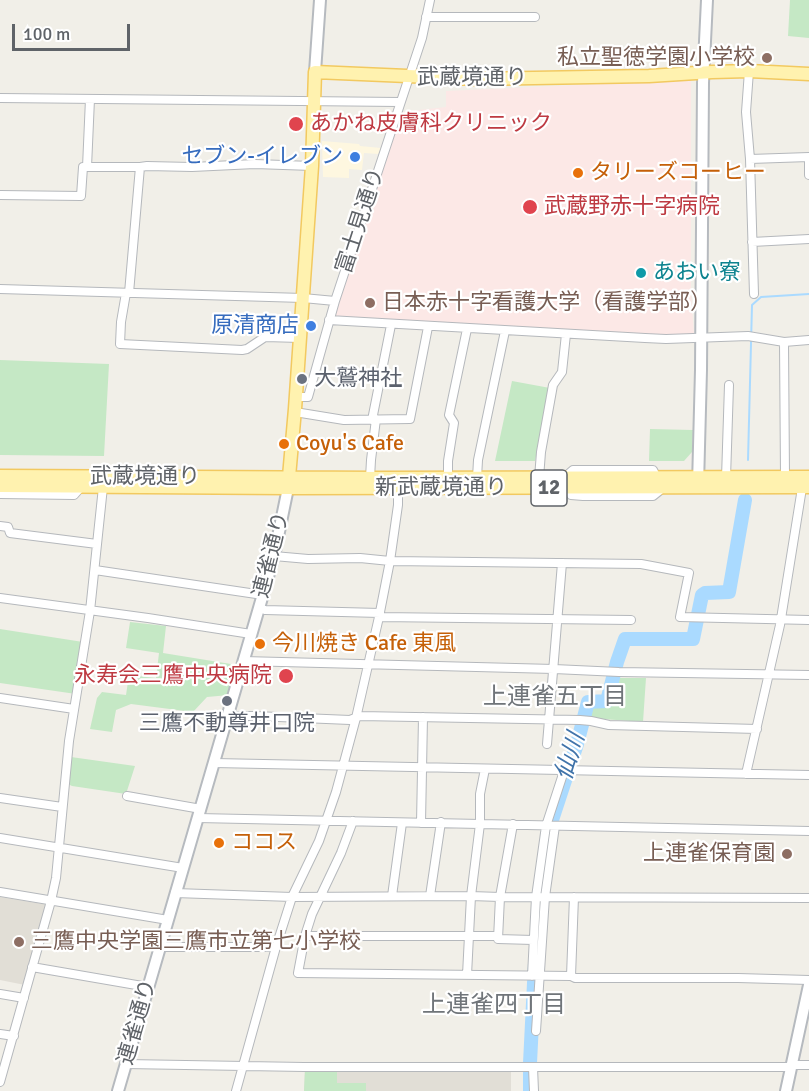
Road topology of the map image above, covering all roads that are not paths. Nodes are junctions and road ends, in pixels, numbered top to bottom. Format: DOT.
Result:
graph roads {
  1 [pos="320,0"];
  2 [pos="430,0"];
  3 [pos="707,0"];
  4 [pos="426,17"];
  5 [pos="535,17"];
  6 [pos="749,71"];
  7 [pos="315,72"];
  8 [pos="704,72"];
  9 [pos="809,74"];
  10 [pos="410,77"];
  11 [pos="0,98"];
  12 [pos="90,99"];
  13 [pos="315,100"];
  14 [pos="400,102"];
  15 [pos="809,158"];
  16 [pos="750,159"];
  17 [pos="312,166"];
  18 [pos="87,167"];
  19 [pos="140,167"];
  20 [pos="809,175"];
  21 [pos="0,195"];
  22 [pos="809,239"];
  23 [pos="752,242"];
  24 [pos="0,290"];
  25 [pos="128,293"];
  26 [pos="754,294"];
  27 [pos="303,298"];
  28 [pos="335,301"];
  29 [pos="329,320"];
  30 [pos="391,324"];
  31 [pos="428,327"];
  32 [pos="467,329"];
  33 [pos="505,331"];
  34 [pos="566,334"];
  35 [pos="300,338"];
  36 [pos="701,338"];
  37 [pos="809,340"];
  38 [pos="784,342"];
  39 [pos="729,385"];
  40 [pos="296,397"];
  41 [pos="295,412"];
  42 [pos="374,420"];
  43 [pos="809,472"];
  44 [pos="0,476"];
  45 [pos="726,477"];
  46 [pos="788,477"];
  47 [pos="370,478"];
  48 [pos="448,478"];
  49 [pos="477,478"];
  50 [pos="539,478"];
  51 [pos="289,483"];
  52 [pos="565,483"];
  53 [pos="660,483"];
  54 [pos="698,483"];
  55 [pos="807,484"];
  56 [pos="0,486"];
  57 [pos="81,487"];
  58 [pos="104,487"];
  59 [pos="398,488"];
  60 [pos="0,494"];
  61 [pos="0,526"];
  62 [pos="98,544"];
  63 [pos="274,556"];
  64 [pos="390,561"];
  65 [pos="562,563"];
  66 [pos="95,570"];
  67 [pos="263,595"];
  68 [pos="0,598"];
  69 [pos="259,608"];
  70 [pos="90,611"];
  71 [pos="379,615"];
  72 [pos="781,619"];
  73 [pos="558,620"];
  74 [pos="631,620"];
  75 [pos="809,620"];
  76 [pos="251,634"];
  77 [pos="243,661"];
  78 [pos="368,665"];
  79 [pos="554,669"];
  80 [pos="770,674"];
  81 [pos="809,675"];
  82 [pos="0,698"];
  83 [pos="74,709"];
  84 [pos="227,716"];
  85 [pos="423,717"];
  86 [pos="356,718"];
  87 [pos="549,721"];
  88 [pos="757,729"];
  89 [pos="547,744"];
  90 [pos="214,763"];
  91 [pos="343,766"];
  92 [pos="422,767"];
  93 [pos="485,769"];
  94 [pos="569,771"];
  95 [pos="746,774"];
  96 [pos="809,775"];
  97 [pos="127,796"];
  98 [pos="0,798"];
  99 [pos="62,807"];
  100 [pos="199,813"];
  101 [pos="327,820"];
  102 [pos="352,821"];
  103 [pos="402,822"];
  104 [pos="421,822"];
  105 [pos="441,822"];
  106 [pos="480,824"];
  107 [pos="513,824"];
  108 [pos="551,826"];
  109 [pos="809,831"];
  110 [pos="0,838"];
  111 [pos="59,848"];
  112 [pos="183,868"];
  113 [pos="0,892"];
  114 [pos="176,893"];
  115 [pos="321,896"];
  116 [pos="392,896"];
  117 [pos="430,896"];
  118 [pos="471,896"];
  119 [pos="292,897"];
  120 [pos="500,897"];
  121 [pos="540,897"];
  122 [pos="574,897"];
  123 [pos="809,898"];
  124 [pos="51,901"];
  125 [pos="168,920"];
  126 [pos="305,936"];
  127 [pos="469,936"];
  128 [pos="498,936"];
  129 [pos="533,940"];
  130 [pos="159,947"];
  131 [pos="276,947"];
  132 [pos="32,967"];
  133 [pos="467,975"];
  134 [pos="536,976"];
  135 [pos="571,976"];
  136 [pos="809,980"];
  137 [pos="809,985"];
  138 [pos="148,987"];
  139 [pos="0,994"];
  140 [pos="24,998"];
  141 [pos="806,1007"];
  142 [pos="536,1031"];
  143 [pos="0,1034"];
  144 [pos="14,1036"];
  145 [pos="126,1064"];
  146 [pos="243,1065"];
  147 [pos="809,1065"];
  148 [pos="792,1066"];
  149 [pos="531,1067"];
  150 [pos="0,1082"];
  151 [pos="118,1091"];
  152 [pos="236,1091"];
  153 [pos="534,1091"];
  154 [pos="786,1091"];
  1 -- 7 [label="main road, 連雀通り"];
  2 -- 4 [label="street, 富士見通り"];
  3 -- 8 [label="main road"];
  4 -- 5 [label="street"];
  4 -- 10 [label="street, 富士見通り"];
  6 -- 8 [label="main road, 武蔵境通り"];
  6 -- 9 [label="main road, 武蔵境通り"];
  6 -- 16 [label="street"];
  7 -- 10 [label="main road, 武蔵境通り"];
  7 -- 13 [label="main road, 連雀通り"];
  8 -- 10 [label="main road, 武蔵境通り"];
  8 -- 36 [label="main road"];
  10 -- 14 [label="street, 富士見通り"];
  11 -- 12 [label="street"];
  12 -- 13 [label="street"];
  12 -- 18 [label="street"];
  13 -- 14 [label="street"];
  13 -- 17 [label="main road, 連雀通り"];
  14 -- 28 [label="street, 富士見通り"];
  15 -- 16 [label="street"];
  15 -- 20 [label="street"];
  16 -- 23 [label="street"];
  17 -- 19 [label="street"];
  17 -- 27 [label="main road, 連雀通り"];
  18 -- 19 [label="street"];
  18 -- 21 [label="street"];
  19 -- 25 [label="street"];
  22 -- 23 [label="street"];
  23 -- 26 [label="street"];
  24 -- 25 [label="street"];
  25 -- 27 [label="street"];
  25 -- 35 [label="street"];
  27 -- 28 [label="street"];
  27 -- 35 [label="main road, 連雀通り"];
  28 -- 29 [label="street, 富士見通り"];
  29 -- 30 [label="street"];
  29 -- 40 [label="street, 富士見通り"];
  30 -- 31 [label="street"];
  30 -- 42 [label="street"];
  31 -- 32 [label="street"];
  31 -- 42 [label="street"];
  32 -- 33 [label="street"];
  32 -- 48 [label="street"];
  33 -- 34 [label="street"];
  33 -- 49 [label="street"];
  34 -- 36 [label="street"];
  34 -- 50 [label="street"];
  35 -- 40 [label="main road, 連雀通り"];
  36 -- 38 [label="street"];
  36 -- 54 [label="main road"];
  37 -- 38 [label="street"];
  38 -- 46 [label="street"];
  39 -- 45 [label="street"];
  40 -- 41 [label="main road, 連雀通り"];
  41 -- 42 [label="street"];
  41 -- 51 [label="main road, 連雀通り"];
  42 -- 47 [label="street"];
  43 -- 46 [label="street"];
  44 -- 51 [label="main road, 武蔵境通り / 12"];
  45 -- 46 [label="main road, 新武蔵境通り / 12"];
  45 -- 54 [label="main road, 新武蔵境通り / 12"];
  46 -- 55 [label="main road, 新武蔵境通り / 12"];
  47 -- 48 [label="main road, 新武蔵境通り / 12"];
  47 -- 51 [label="main road, 新武蔵境通り / 12"];
  48 -- 49 [label="main road, 新武蔵境通り / 12"];
  49 -- 50 [label="main road, 新武蔵境通り / 12"];
  50 -- 52 [label="main road, 新武蔵境通り / 12"];
  51 -- 58 [label="main road, 武蔵境通り / 12"];
  51 -- 59 [label="main road, 新武蔵境通り / 12"];
  51 -- 63 [label="main road, 連雀通り"];
  52 -- 53 [label="main road, 新武蔵境通り / 12"];
  52 -- 53 [label="street"];
  52 -- 59 [label="main road, 新武蔵境通り / 12"];
  53 -- 54 [label="main road, 新武蔵境通り / 12"];
  54 -- 55 [label="main road, 新武蔵境通り / 12"];
  55 -- 72 [label="street"];
  56 -- 57 [label="main road, 武蔵境通り / 12"];
  57 -- 58 [label="main road, 武蔵境通り / 12"];
  57 -- 60 [label="street"];
  58 -- 62 [label="street"];
  59 -- 64 [label="street"];
  61 -- 62 [label="street"];
  62 -- 66 [label="street"];
  63 -- 64 [label="street"];
  63 -- 67 [label="main road, 連雀通り"];
  64 -- 65 [label="street"];
  64 -- 71 [label="street"];
  65 -- 72 [label="street"];
  65 -- 73 [label="street"];
  66 -- 67 [label="street"];
  66 -- 70 [label="street"];
  67 -- 69 [label="main road, 連雀通り"];
  68 -- 70 [label="street"];
  69 -- 71 [label="street"];
  69 -- 76 [label="main road, 連雀通り"];
  70 -- 76 [label="street"];
  70 -- 83 [label="street"];
  71 -- 73 [label="street"];
  71 -- 78 [label="street"];
  72 -- 75 [label="street"];
  72 -- 80 [label="street"];
  73 -- 74 [label="street"];
  73 -- 79 [label="street"];
  76 -- 77 [label="main road, 連雀通り"];
  77 -- 78 [label="street"];
  77 -- 84 [label="main road, 連雀通り"];
  78 -- 79 [label="street"];
  78 -- 86 [label="street"];
  79 -- 80 [label="street"];
  79 -- 87 [label="street"];
  80 -- 81 [label="street"];
  80 -- 88 [label="street"];
  82 -- 83 [label="street"];
  83 -- 99 [label="street"];
  84 -- 86 [label="street"];
  84 -- 90 [label="main road, 連雀通り"];
  85 -- 86 [label="street"];
  85 -- 87 [label="street"];
  85 -- 92 [label="street"];
  86 -- 91 [label="street"];
  87 -- 88 [label="street"];
  87 -- 89 [label="street"];
  88 -- 95 [label="street"];
  90 -- 91 [label="street"];
  90 -- 100 [label="main road, 連雀通り"];
  91 -- 92 [label="street"];
  91 -- 101 [label="street"];
  92 -- 93 [label="street"];
  92 -- 104 [label="street"];
  93 -- 94 [label="street"];
  93 -- 106 [label="street"];
  94 -- 95 [label="street"];
  94 -- 108 [label="street"];
  95 -- 96 [label="street"];
  97 -- 100 [label="street"];
  98 -- 99 [label="street"];
  99 -- 111 [label="street"];
  100 -- 101 [label="street"];
  100 -- 112 [label="main road, 連雀通り"];
  101 -- 102 [label="street"];
  101 -- 119 [label="street"];
  102 -- 103 [label="street"];
  102 -- 115 [label="street"];
  103 -- 104 [label="street"];
  103 -- 116 [label="street"];
  104 -- 105 [label="street"];
  105 -- 106 [label="street"];
  105 -- 117 [label="street"];
  106 -- 107 [label="street"];
  106 -- 118 [label="street"];
  107 -- 108 [label="street"];
  107 -- 120 [label="street"];
  108 -- 109 [label="street"];
  108 -- 121 [label="street"];
  110 -- 111 [label="street"];
  111 -- 112 [label="street"];
  111 -- 124 [label="street"];
  112 -- 114 [label="main road, 連雀通り"];
  113 -- 124 [label="street"];
  114 -- 119 [label="street"];
  114 -- 125 [label="main road, 連雀通り"];
  115 -- 116 [label="street"];
  115 -- 119 [label="street"];
  115 -- 126 [label="street"];
  116 -- 117 [label="street"];
  117 -- 118 [label="street"];
  118 -- 120 [label="street"];
  118 -- 127 [label="street"];
  119 -- 131 [label="street"];
  120 -- 121 [label="street"];
  120 -- 128 [label="street"];
  121 -- 122 [label="street"];
  121 -- 129 [label="street"];
  121 -- 134 [label="street"];
  122 -- 123 [label="street"];
  122 -- 135 [label="street"];
  124 -- 125 [label="street"];
  124 -- 132 [label="street"];
  125 -- 130 [label="main road, 連雀通り"];
  126 -- 127 [label="street"];
  126 -- 133 [label="street"];
  127 -- 128 [label="street"];
  127 -- 133 [label="street"];
  128 -- 129 [label="street"];
  129 -- 134 [label="street"];
  130 -- 131 [label="street"];
  130 -- 138 [label="main road, 連雀通り"];
  131 -- 146 [label="street"];
  132 -- 138 [label="street"];
  132 -- 140 [label="street"];
  133 -- 134 [label="street"];
  134 -- 135 [label="street"];
  134 -- 142 [label="street"];
  135 -- 136 [label="street"];
  137 -- 141 [label="main road"];
  138 -- 145 [label="main road, 連雀通り"];
  139 -- 140 [label="street"];
  140 -- 144 [label="street"];
  141 -- 148 [label="main road"];
  143 -- 144 [label="street"];
  144 -- 150 [label="street"];
  145 -- 146 [label="street"];
  145 -- 151 [label="main road, 連雀通り"];
  146 -- 149 [label="street"];
  146 -- 152 [label="street"];
  147 -- 148 [label="street"];
  148 -- 149 [label="street"];
  148 -- 154 [label="main road"];
  149 -- 153 [label="street"];
}
